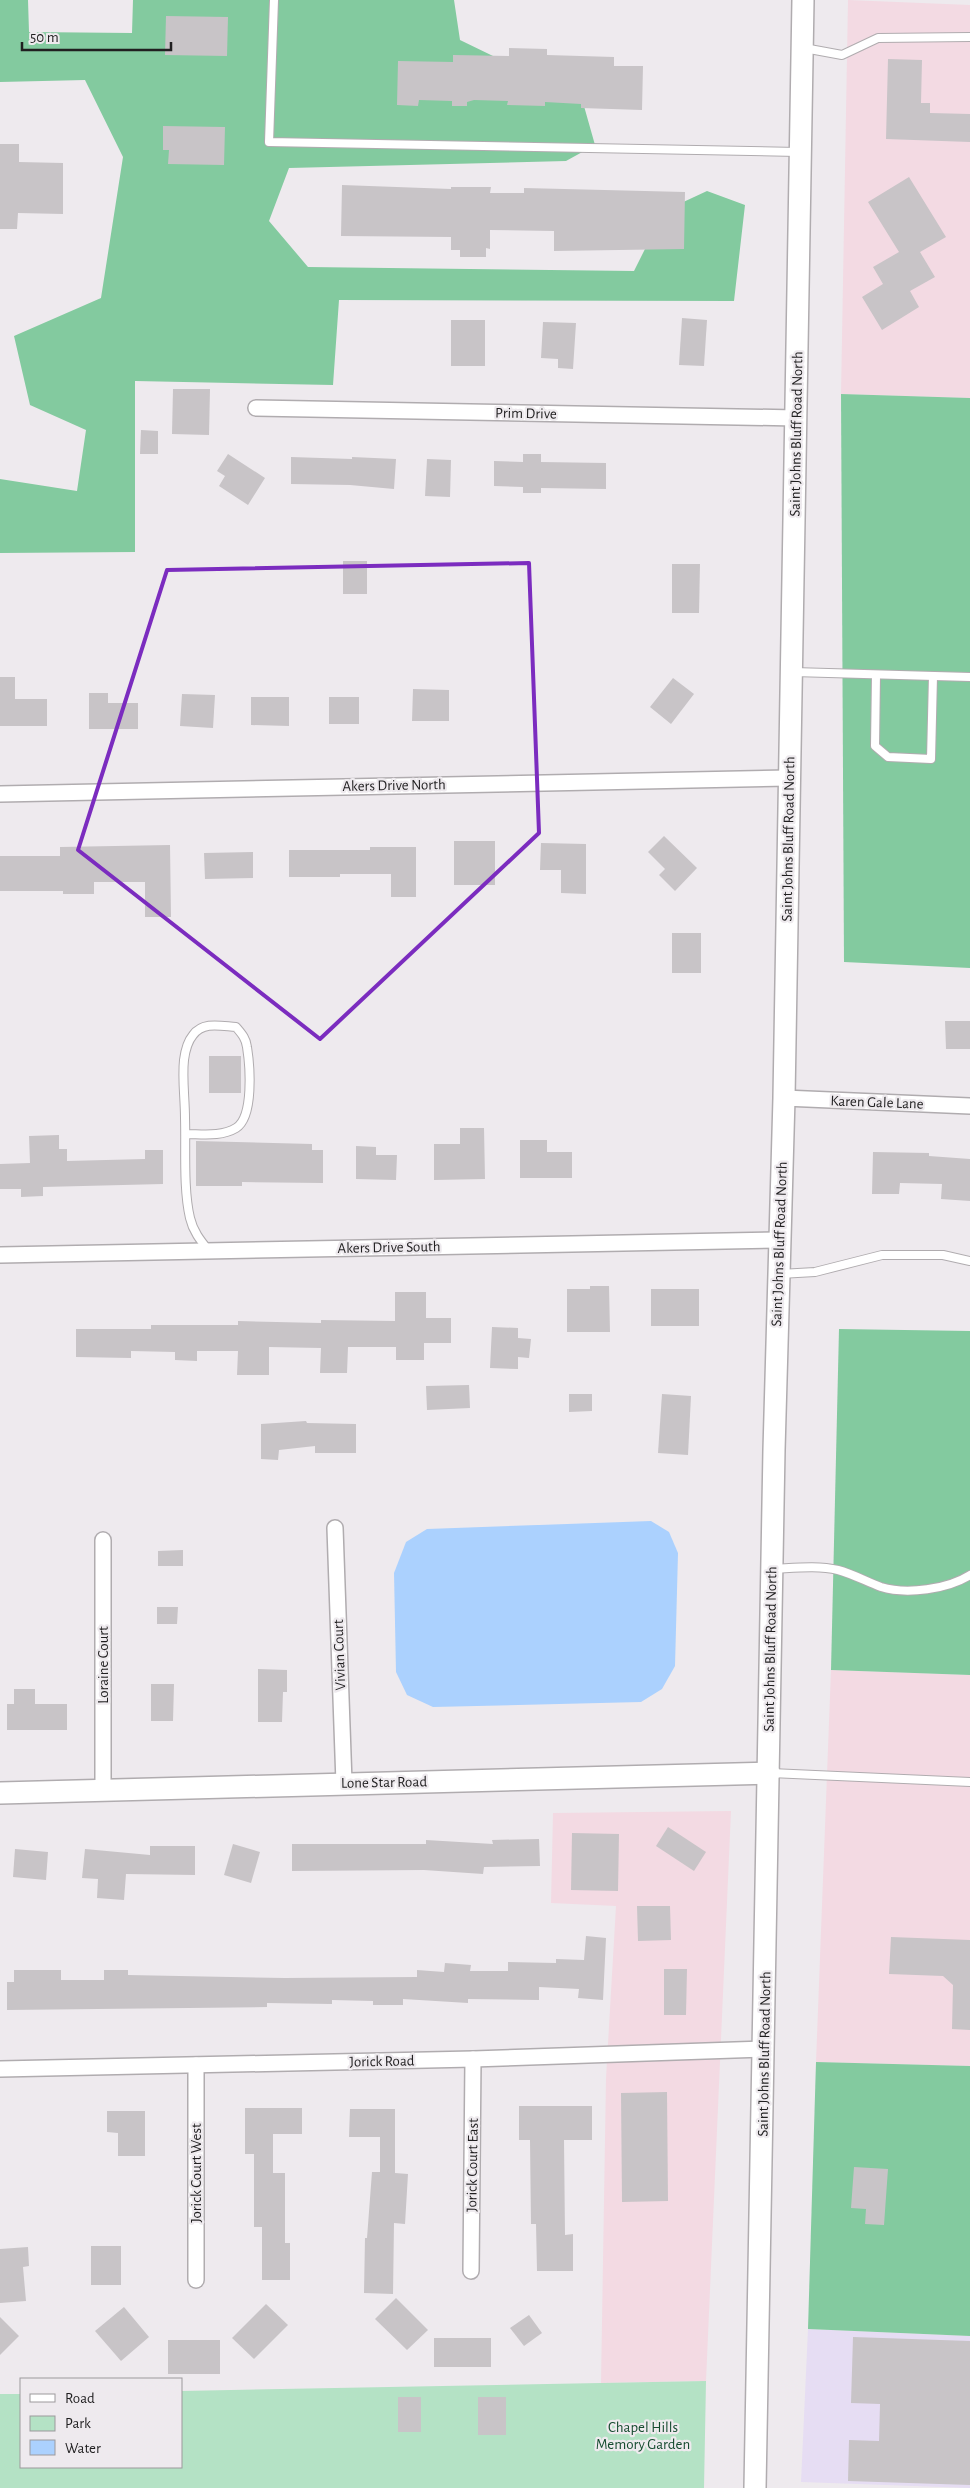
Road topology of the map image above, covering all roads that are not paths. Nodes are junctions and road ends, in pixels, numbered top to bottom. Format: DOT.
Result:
graph roads {
  1 [pos="274,0"];
  2 [pos="803,0"];
  3 [pos="970,37"];
  4 [pos="802,48"];
  5 [pos="801,152"];
  6 [pos="256,408"];
  7 [pos="796,418"];
  8 [pos="791,672"];
  9 [pos="876,675"];
  10 [pos="933,676"];
  11 [pos="970,678"];
  12 [pos="788,778"];
  13 [pos="0,794"];
  14 [pos="784,1098"];
  15 [pos="970,1106"];
  16 [pos="186,1134"];
  17 [pos="779,1240"];
  18 [pos="208,1251"];
  19 [pos="0,1255"];
  20 [pos="970,1261"];
  21 [pos="778,1274"];
  22 [pos="335,1528"];
  23 [pos="103,1540"];
  24 [pos="771,1569"];
  25 [pos="970,1575"];
  26 [pos="769,1773"];
  27 [pos="970,1782"];
  28 [pos="344,1783"];
  29 [pos="103,1790"];
  30 [pos="0,1793"];
  31 [pos="764,2049"];
  32 [pos="473,2058"];
  33 [pos="196,2065"];
  34 [pos="0,2069"];
  35 [pos="470,2271"];
  36 [pos="196,2280"];
  37 [pos="755,2488"];
  1 -- 5 [label="lane"];
  2 -- 4 [label="main road, Saint Johns Bluff Road North"];
  3 -- 4 [label="lane"];
  4 -- 5 [label="main road, Saint Johns Bluff Road North"];
  5 -- 7 [label="main road, Saint Johns Bluff Road North"];
  6 -- 7 [label="street, Prim Drive"];
  7 -- 8 [label="main road, Saint Johns Bluff Road North"];
  8 -- 9 [label="lane"];
  8 -- 12 [label="main road, Saint Johns Bluff Road North"];
  9 -- 10 [label="lane"];
  9 -- 10 [label="lane"];
  10 -- 11 [label="lane"];
  12 -- 13 [label="street, Akers Drive North"];
  12 -- 14 [label="main road, Saint Johns Bluff Road North"];
  14 -- 15 [label="street, Karen Gale Lane"];
  14 -- 17 [label="main road, Saint Johns Bluff Road North"];
  16 -- 16 [label="lane"];
  16 -- 18 [label="lane"];
  17 -- 18 [label="street, Akers Drive South"];
  17 -- 21 [label="main road, Saint Johns Bluff Road North"];
  18 -- 19 [label="street, Akers Drive South"];
  20 -- 21 [label="lane"];
  21 -- 24 [label="main road, Saint Johns Bluff Road North"];
  22 -- 28 [label="street, Vivian Court"];
  23 -- 29 [label="street, Loraine Court"];
  24 -- 25 [label="lane"];
  24 -- 26 [label="main road, Saint Johns Bluff Road North"];
  26 -- 27 [label="lane"];
  26 -- 28 [label="main road, Lone Star Road"];
  26 -- 31 [label="main road, Saint Johns Bluff Road North"];
  28 -- 29 [label="main road, Lone Star Road"];
  29 -- 30 [label="main road, Lone Star Road"];
  31 -- 32 [label="street, Jorick Road"];
  31 -- 37 [label="main road, Saint Johns Bluff Road North"];
  32 -- 33 [label="street, Jorick Road"];
  32 -- 35 [label="street, Jorick Court East"];
  33 -- 34 [label="street, Jorick Road"];
  33 -- 36 [label="street, Jorick Court West"];
}
